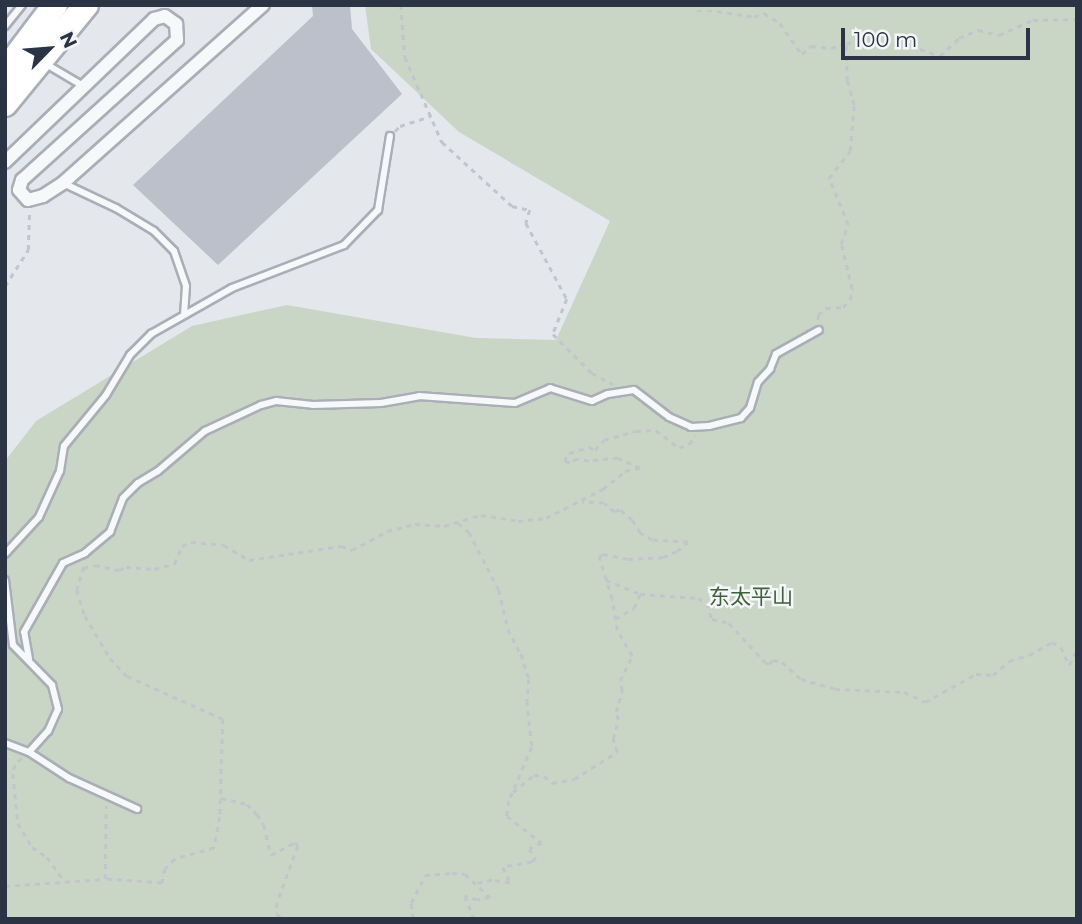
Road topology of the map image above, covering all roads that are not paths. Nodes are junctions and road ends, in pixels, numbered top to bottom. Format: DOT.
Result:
graph roads {
  1 [pos="22,5"];
  2 [pos="55,5"];
  3 [pos="86,5"];
  4 [pos="263,5"];
  5 [pos="5,26"];
  6 [pos="42,60"];
  7 [pos="5,71"];
  8 [pos="83,86"];
  9 [pos="5,104"];
  10 [pos="390,136"];
  11 [pos="5,162"];
  12 [pos="63,183"];
  13 [pos="184,314"];
  14 [pos="819,330"];
  15 [pos="5,554"];
  16 [pos="5,580"];
  17 [pos="30,659"];
  18 [pos="5,743"];
  19 [pos="29,752"];
  20 [pos="136,809"];
  1 -- 5 [label="lane"];
  2 -- 7 [label="highway"];
  3 -- 6 [label="highway"];
  4 -- 12 [label="street"];
  6 -- 8 [label="lane"];
  6 -- 9 [label="highway"];
  8 -- 11 [label="street"];
  8 -- 12 [label="street"];
  10 -- 13 [label="lane"];
  12 -- 13 [label="lane"];
  13 -- 15 [label="lane"];
  14 -- 17 [label="lane"];
  16 -- 17 [label="lane"];
  17 -- 19 [label="lane"];
  18 -- 19 [label="lane"];
  19 -- 20 [label="lane"];
}
